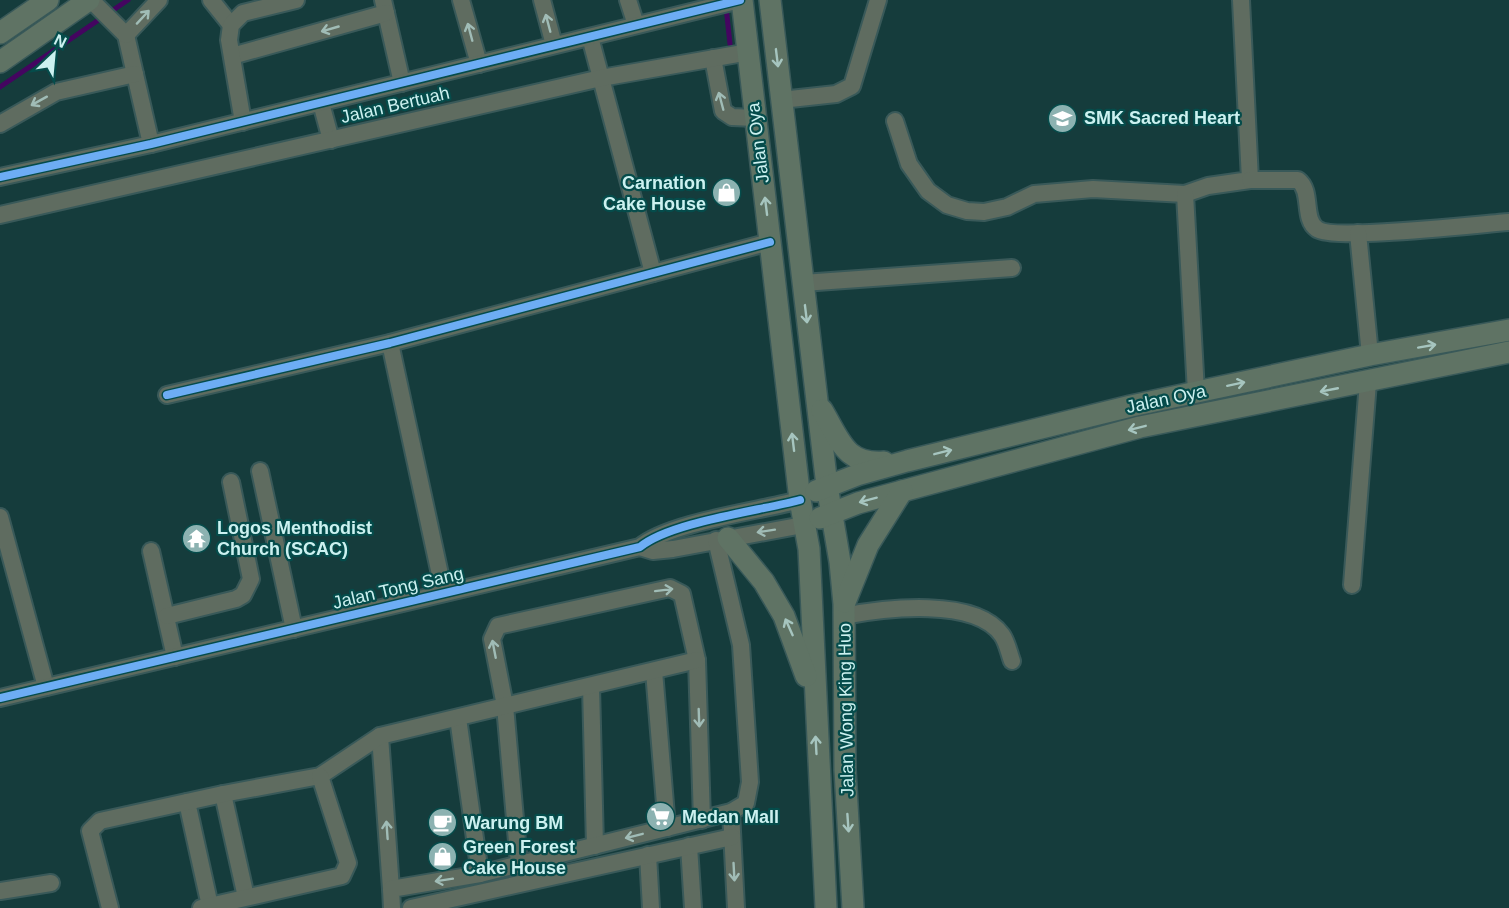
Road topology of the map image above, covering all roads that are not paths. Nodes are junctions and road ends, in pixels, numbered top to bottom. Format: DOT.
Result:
graph roads {
  1 [pos="48,0"];
  2 [pos="159,0"];
  3 [pos="211,0"];
  4 [pos="297,0"];
  5 [pos="461,0"];
  6 [pos="542,0"];
  7 [pos="628,0"];
  8 [pos="770,0"];
  9 [pos="878,0"];
  10 [pos="1241,0"];
  11 [pos="732,2"];
  12 [pos="94,3"];
  13 [pos="696,5"];
  14 [pos="385,6"];
  15 [pos="231,25"];
  16 [pos="636,26"];
  17 [pos="123,31"];
  18 [pos="0,33"];
  19 [pos="590,37"];
  20 [pos="554,45"];
  21 [pos="749,52"];
  22 [pos="232,56"];
  23 [pos="713,58"];
  24 [pos="0,62"];
  25 [pos="478,64"];
  26 [pos="135,74"];
  27 [pos="601,78"];
  28 [pos="402,83"];
  29 [pos="781,100"];
  30 [pos="321,103"];
  31 [pos="754,118"];
  32 [pos="243,122"];
  33 [pos="895,122"];
  34 [pos="0,124"];
  35 [pos="331,140"];
  36 [pos="151,144"];
  37 [pos="0,177"];
  38 [pos="1250,180"];
  39 [pos="1185,194"];
  40 [pos="0,215"];
  41 [pos="1509,222"];
  42 [pos="1358,233"];
  43 [pos="770,242"];
  44 [pos="1012,268"];
  45 [pos="653,273"];
  46 [pos="803,283"];
  47 [pos="1509,330"];
  48 [pos="390,343"];
  49 [pos="1509,352"];
  50 [pos="1370,355"];
  51 [pos="1368,382"];
  52 [pos="1196,392"];
  53 [pos="167,395"];
  54 [pos="817,402"];
  55 [pos="907,461"];
  56 [pos="260,471"];
  57 [pos="231,482"];
  58 [pos="827,486"];
  59 [pos="902,491"];
  60 [pos="800,500"];
  61 [pos="832,513"];
  62 [pos="0,517"];
  63 [pos="803,525"];
  64 [pos="722,539"];
  65 [pos="640,547"];
  66 [pos="151,551"];
  67 [pos="1352,585"];
  68 [pos="444,593"];
  69 [pos="844,610"];
  70 [pos="167,616"];
  71 [pos="294,629"];
  72 [pos="175,657"];
  73 [pos="697,660"];
  74 [pos="1012,661"];
  75 [pos="654,671"];
  76 [pos="591,686"];
  77 [pos="46,687"];
  78 [pos="0,698"];
  79 [pos="814,702"];
  80 [pos="505,706"];
  81 [pos="458,718"];
  82 [pos="380,736"];
  83 [pos="320,776"];
  84 [pos="223,794"];
  85 [pos="187,802"];
  86 [pos="731,812"];
  87 [pos="702,820"];
  88 [pos="667,828"];
  89 [pos="732,837"];
  90 [pos="594,846"];
  91 [pos="688,846"];
  92 [pos="648,855"];
  93 [pos="519,864"];
  94 [pos="480,874"];
  95 [pos="51,883"];
  96 [pos="391,889"];
  97 [pos="0,891"];
  98 [pos="246,897"];
  99 [pos="206,907"];
  100 [pos="111,908"];
  101 [pos="392,908"];
  102 [pos="411,908"];
  103 [pos="651,908"];
  104 [pos="693,908"];
  105 [pos="736,908"];
  106 [pos="826,908"];
  107 [pos="853,908"];
  1 -- 18 [label="main road"];
  17 -- 2 [label="street, one-way"];
  3 -- 15 [label="street"];
  4 -- 15 [label="street"];
  25 -- 5 [label="street, one-way"];
  20 -- 6 [label="street, one-way"];
  7 -- 16 [label="street"];
  8 -- 29 [label="main road, Jalan Oya, one-way"];
  9 -- 29 [label="street"];
  10 -- 38 [label="street"];
  11 -- 13 [label="street"];
  11 -- 21 [label="main road, Jalan Oya"];
  12 -- 17 [label="street"];
  12 -- 24 [label="main road"];
  13 -- 16 [label="street"];
  14 -- 22 [label="street, one-way"];
  14 -- 28 [label="street"];
  15 -- 22 [label="street"];
  16 -- 19 [label="street"];
  17 -- 26 [label="street"];
  19 -- 20 [label="street"];
  19 -- 27 [label="street"];
  20 -- 25 [label="street"];
  21 -- 23 [label="street, Jalan Bertuah"];
  21 -- 31 [label="main road, Jalan Oya"];
  22 -- 32 [label="street"];
  23 -- 27 [label="street, Jalan Bertuah"];
  31 -- 23 [label="street, one-way"];
  25 -- 28 [label="street"];
  26 -- 34 [label="street, one-way"];
  26 -- 36 [label="street"];
  27 -- 35 [label="street, Jalan Bertuah"];
  27 -- 45 [label="street"];
  28 -- 30 [label="street"];
  29 -- 46 [label="main road, Jalan Oya"];
  30 -- 32 [label="street"];
  30 -- 35 [label="street"];
  43 -- 31 [label="main road, Jalan Oya, one-way"];
  32 -- 36 [label="street"];
  33 -- 39 [label="street"];
  35 -- 40 [label="street, Jalan Bertuah"];
  36 -- 37 [label="street"];
  38 -- 39 [label="street"];
  38 -- 42 [label="street"];
  39 -- 52 [label="street"];
  41 -- 42 [label="street"];
  42 -- 50 [label="street"];
  43 -- 45 [label="street"];
  60 -- 43 [label="main road, Jalan Oya, one-way"];
  44 -- 46 [label="street"];
  45 -- 48 [label="street"];
  46 -- 54 [label="main road, Jalan Oya, one-way"];
  50 -- 47 [label="main road, Jalan Oya, one-way"];
  48 -- 53 [label="street"];
  48 -- 68 [label="street"];
  49 -- 51 [label="main road, Jalan Oya"];
  52 -- 50 [label="main road, Jalan Oya, one-way"];
  51 -- 59 [label="main road, Jalan Oya, one-way"];
  51 -- 67 [label="street"];
  55 -- 52 [label="main road, Jalan Oya, one-way"];
  54 -- 55 [label="main road"];
  54 -- 58 [label="main road, Jalan Oya"];
  55 -- 58 [label="main road, Jalan Oya"];
  56 -- 71 [label="street"];
  57 -- 70 [label="street"];
  58 -- 60 [label="main road, Jalan Oya"];
  58 -- 61 [label="main road, Jalan Oya"];
  59 -- 61 [label="main road, Jalan Oya, one-way"];
  59 -- 69 [label="main road"];
  60 -- 63 [label="main road, Jalan Oya"];
  60 -- 65 [label="street, Jalan Tong Sang"];
  61 -- 63 [label="main road, Jalan Oya"];
  61 -- 69 [label="main road, Jalan Wong King Huo"];
  62 -- 77 [label="street"];
  63 -- 64 [label="street, Jalan Tong Sang, one-way"];
  63 -- 79 [label="main road, Jalan Wong King Huo"];
  64 -- 65 [label="street, Jalan Tong Sang"];
  79 -- 64 [label="main road, one-way"];
  64 -- 86 [label="street"];
  65 -- 68 [label="street, Jalan Tong Sang"];
  66 -- 70 [label="street"];
  68 -- 71 [label="street, Jalan Tong Sang"];
  69 -- 74 [label="street"];
  69 -- 107 [label="main road, Jalan Wong King Huo, one-way"];
  70 -- 72 [label="street"];
  71 -- 72 [label="street, Jalan Tong Sang"];
  72 -- 77 [label="street, Jalan Tong Sang"];
  73 -- 75 [label="street"];
  80 -- 73 [label="street, one-way"];
  73 -- 87 [label="street, one-way"];
  75 -- 76 [label="street"];
  75 -- 88 [label="street"];
  76 -- 80 [label="street"];
  76 -- 90 [label="street"];
  77 -- 78 [label="street, Jalan Tong Sang"];
  106 -- 79 [label="main road, Jalan Wong King Huo, one-way"];
  80 -- 81 [label="street"];
  80 -- 93 [label="street"];
  81 -- 82 [label="street"];
  81 -- 94 [label="street"];
  82 -- 83 [label="street"];
  96 -- 82 [label="street, one-way"];
  83 -- 84 [label="street"];
  83 -- 98 [label="street"];
  84 -- 85 [label="street"];
  84 -- 98 [label="street"];
  85 -- 99 [label="street"];
  85 -- 100 [label="street"];
  86 -- 87 [label="street"];
  86 -- 89 [label="street"];
  87 -- 88 [label="street"];
  88 -- 90 [label="street, one-way"];
  89 -- 91 [label="street"];
  89 -- 105 [label="street, one-way"];
  90 -- 93 [label="street"];
  91 -- 92 [label="street"];
  91 -- 104 [label="street"];
  92 -- 102 [label="street"];
  92 -- 103 [label="street"];
  93 -- 94 [label="street"];
  94 -- 96 [label="street, one-way"];
  95 -- 97 [label="street"];
  96 -- 101 [label="street"];
  98 -- 99 [label="street"];
}
